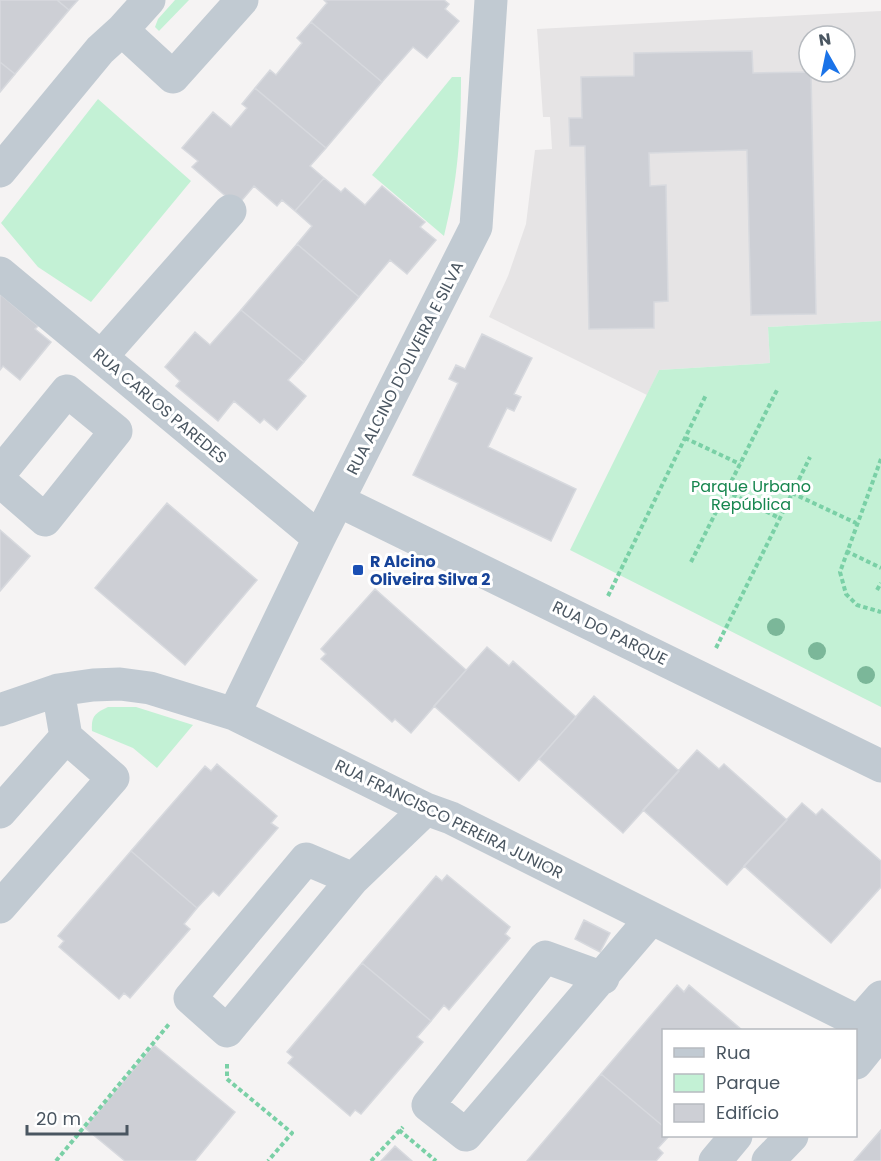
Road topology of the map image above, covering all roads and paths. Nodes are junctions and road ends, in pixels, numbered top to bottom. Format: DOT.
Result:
graph roads {
  1 [pos="149,0"];
  2 [pos="242,0"];
  3 [pos="491,0"];
  4 [pos="122,30"];
  5 [pos="0,171"];
  6 [pos="230,211"];
  7 [pos="0,273"];
  8 [pos="101,357"];
  9 [pos="126,378"];
  10 [pos="777,390"];
  11 [pos="706,395"];
  12 [pos="95,413"];
  13 [pos="685,438"];
  14 [pos="810,457"];
  15 [pos="881,459"];
  16 [pos="740,464"];
  17 [pos="0,473"];
  18 [pos="0,481"];
  19 [pos="726,491"];
  20 [pos="792,493"];
  21 [pos="339,501"];
  22 [pos="780,518"];
  23 [pos="856,523"];
  24 [pos="319,538"];
  25 [pos="846,552"];
  26 [pos="691,562"];
  27 [pos="881,568"];
  28 [pos="881,583"];
  29 [pos="877,590"];
  30 [pos="881,612"];
  31 [pos="594,625"];
  32 [pos="702,678"];
  33 [pos="58,690"];
  34 [pos="0,710"];
  35 [pos="234,714"];
  36 [pos="66,737"];
  37 [pos="881,766"];
  38 [pos="426,809"];
  39 [pos="0,812"];
  40 [pos="353,879"];
  41 [pos="0,907"];
  42 [pos="651,920"];
  43 [pos="603,978"];
  44 [pos="881,997"];
  45 [pos="190,998"];
  46 [pos="873,1029"];
  47 [pos="857,1059"];
  48 [pos="227,1078"];
  49 [pos="735,1137"];
  50 [pos="791,1137"];
  51 [pos="56,1161"];
  52 [pos="268,1161"];
  53 [pos="371,1161"];
  54 [pos="436,1161"];
  55 [pos="715,1161"];
  56 [pos="768,1161"];
  1 -- 4 [label="street"];
  2 -- 4 [label="street"];
  3 -- 21 [label="street, RUA ALCINO D'OLIVEIRA E SILVA"];
  4 -- 5 [label="street"];
  6 -- 8 [label="street"];
  7 -- 8 [label="street, RUA CARLOS PAREDES"];
  8 -- 9 [label="street, RUA CARLOS PAREDES"];
  9 -- 12 [label="street"];
  9 -- 24 [label="street, RUA CARLOS PAREDES"];
  10 -- 16 [label="path"];
  11 -- 13 [label="path"];
  12 -- 17 [label="street"];
  12 -- 18 [label="street"];
  13 -- 16 [label="path"];
  13 -- 31 [label="path"];
  14 -- 20 [label="path"];
  15 -- 23 [label="path"];
  16 -- 19 [label="path"];
  19 -- 22 [label="path"];
  19 -- 26 [label="path"];
  20 -- 22 [label="path"];
  20 -- 23 [label="path"];
  21 -- 24 [label="street, RUA ALCINO D'OLIVEIRA E SILVA"];
  21 -- 31 [label="street, RUA DO PARQUE"];
  22 -- 32 [label="path"];
  23 -- 25 [label="path"];
  24 -- 35 [label="street, RUA ALCINO D'OLIVEIRA E SILVA"];
  25 -- 27 [label="path"];
  25 -- 30 [label="path"];
  28 -- 29 [label="path"];
  31 -- 32 [label="street, RUA DO PARQUE"];
  32 -- 37 [label="street, RUA DO PARQUE"];
  33 -- 34 [label="street, RUA FRANCISCO PEREIRA JUNIOR"];
  33 -- 35 [label="street, RUA FRANCISCO PEREIRA JUNIOR"];
  33 -- 36 [label="street"];
  35 -- 38 [label="street, RUA FRANCISCO PEREIRA JUNIOR"];
  36 -- 39 [label="street"];
  36 -- 41 [label="street"];
  38 -- 40 [label="street"];
  38 -- 42 [label="street, RUA FRANCISCO PEREIRA JUNIOR"];
  40 -- 45 [label="street"];
  40 -- 45 [label="street"];
  42 -- 43 [label="street"];
  42 -- 46 [label="street, RUA FRANCISCO PEREIRA JUNIOR"];
  43 -- 43 [label="street"];
  44 -- 46 [label="street"];
  45 -- 51 [label="path"];
  46 -- 47 [label="street"];
  48 -- 52 [label="path"];
  49 -- 55 [label="street"];
  50 -- 56 [label="street"];
  53 -- 54 [label="path"];
}
